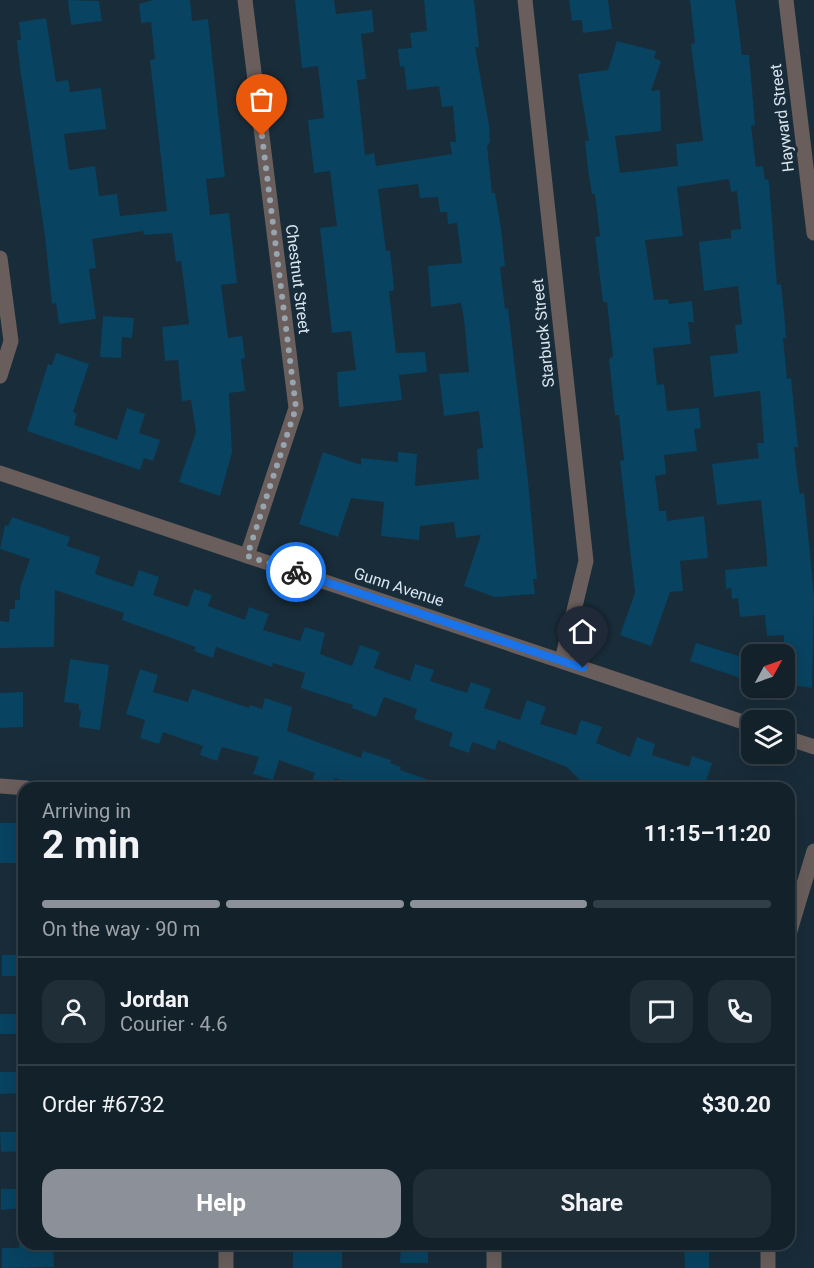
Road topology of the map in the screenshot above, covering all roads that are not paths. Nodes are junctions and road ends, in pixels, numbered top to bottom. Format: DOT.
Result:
graph roads {
  1 [pos="245,0"];
  2 [pos="525,0"];
  3 [pos="786,0"];
  4 [pos="814,233"];
  5 [pos="0,258"];
  6 [pos="0,376"];
  7 [pos="0,473"];
  8 [pos="247,556"];
  9 [pos="562,660"];
  10 [pos="741,721"];
  11 [pos="795,741"];
  12 [pos="814,747"];
  13 [pos="0,786"];
  14 [pos="18,787"];
  15 [pos="814,850"];
  16 [pos="795,914"];
  17 [pos="226,1250"];
  18 [pos="494,1250"];
  19 [pos="768,1250"];
  20 [pos="226,1268"];
  21 [pos="494,1268"];
  22 [pos="768,1268"];
  1 -- 8 [label="street, Chestnut Street"];
  2 -- 9 [label="street, Starbuck Street"];
  3 -- 4 [label="street, Hayward Street"];
  5 -- 6 [label="street"];
  7 -- 8 [label="street, Gunn Avenue"];
  8 -- 9 [label="street, Gunn Avenue"];
  9 -- 10 [label="street, Gunn Avenue"];
  11 -- 12 [label="street"];
  13 -- 14 [label="street"];
  15 -- 16 [label="street"];
  17 -- 20 [label="street"];
  18 -- 21 [label="street"];
  19 -- 22 [label="street"];
}
